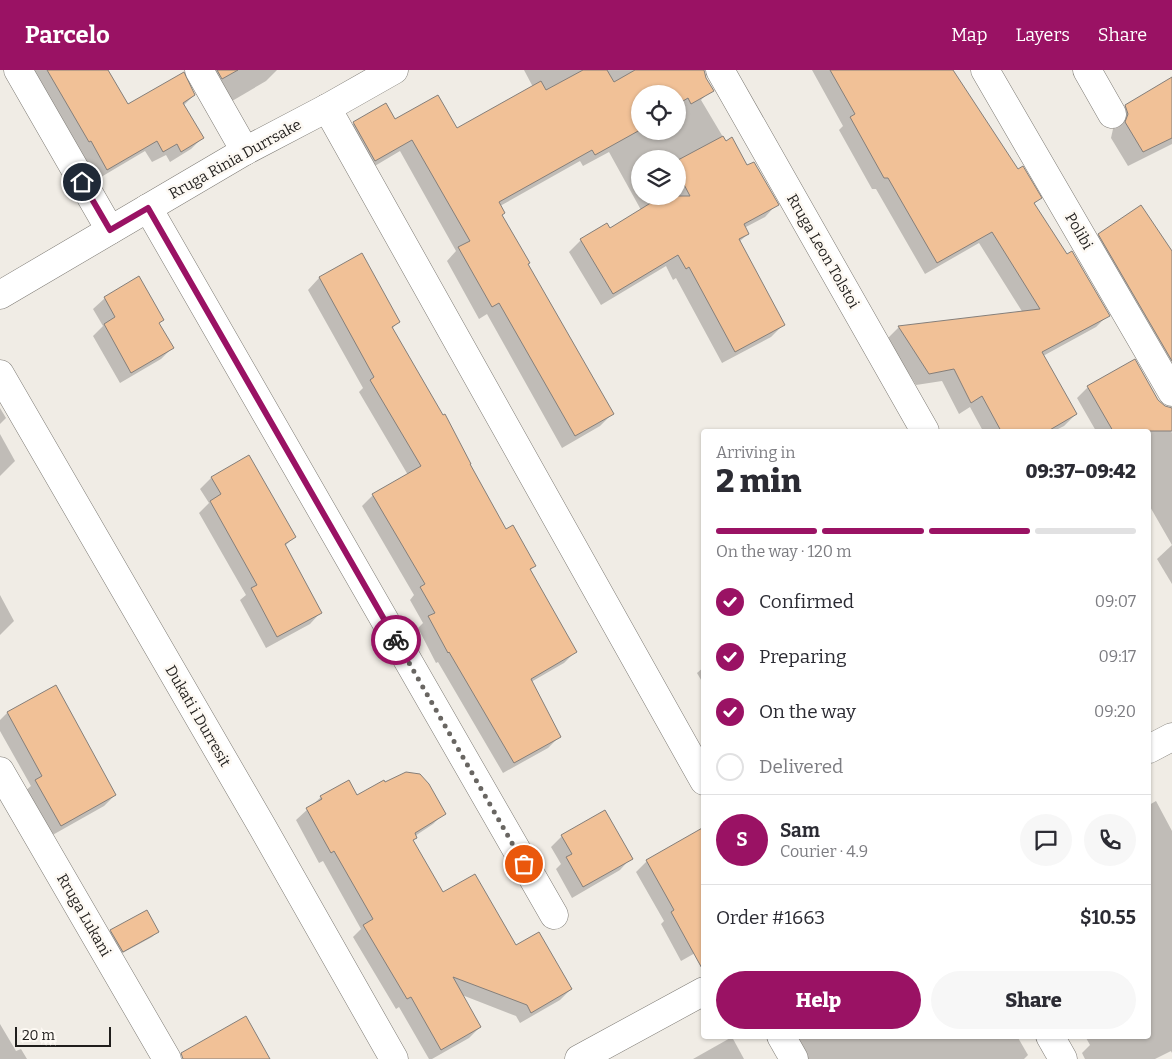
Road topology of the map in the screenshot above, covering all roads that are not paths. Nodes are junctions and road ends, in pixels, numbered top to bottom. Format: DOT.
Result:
graph roads {
  1 [pos="18,70"];
  2 [pos="199,70"];
  3 [pos="394,70"];
  4 [pos="720,70"];
  5 [pos="985,70"];
  6 [pos="1087,70"];
  7 [pos="327,108"];
  8 [pos="1112,114"];
  9 [pos="245,151"];
  10 [pos="148,208"];
  11 [pos="110,230"];
  12 [pos="0,295"];
  13 [pos="0,374"];
  14 [pos="1172,392"];
  15 [pos="924,429"];
  16 [pos="1172,737"];
  17 [pos="1151,748"];
  18 [pos="0,771"];
  19 [pos="701,776"];
  20 [pos="554,916"];
  21 [pos="701,993"];
  22 [pos="783,1039"];
  23 [pos="1052,1039"];
  24 [pos="167,1059"];
  25 [pos="394,1059"];
  26 [pos="579,1059"];
  27 [pos="794,1059"];
  28 [pos="1063,1059"];
  1 -- 11 [label="street"];
  2 -- 9 [label="street"];
  3 -- 7 [label="street, Rruga Rinia Durrsake"];
  4 -- 15 [label="street, Rruga Leon Tolstoi"];
  5 -- 14 [label="street, Polibi"];
  6 -- 8 [label="street"];
  7 -- 9 [label="street, Rruga Rinia Durrsake"];
  7 -- 19 [label="street"];
  9 -- 10 [label="street, Rruga Rinia Durrsake"];
  10 -- 11 [label="street, Rruga Rinia Durrsake"];
  10 -- 20 [label="street"];
  11 -- 12 [label="street, Rruga Rinia Durrsake"];
  13 -- 25 [label="street, Dukati i Durresit"];
  16 -- 17 [label="street"];
  18 -- 24 [label="street, Rruga Lukani"];
  21 -- 26 [label="street"];
  22 -- 27 [label="street"];
  23 -- 28 [label="street"];
}
